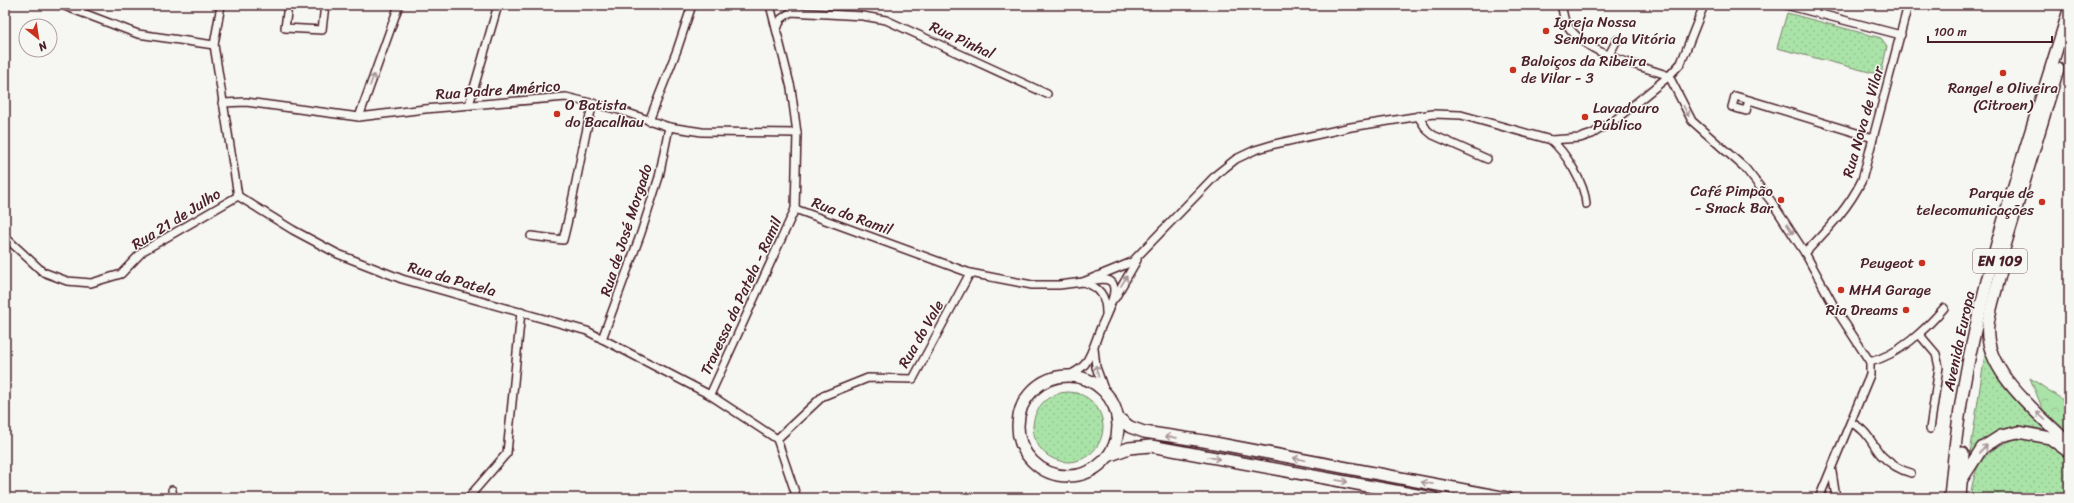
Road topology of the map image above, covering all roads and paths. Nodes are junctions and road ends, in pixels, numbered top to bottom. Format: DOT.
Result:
graph roads {
  1 [pos="62,5"];
  2 [pos="222,5"];
  3 [pos="288,5"];
  4 [pos="325,5"];
  5 [pos="399,5"];
  6 [pos="498,5"];
  7 [pos="692,5"];
  8 [pos="770,5"];
  9 [pos="1561,5"];
  10 [pos="1704,5"];
  11 [pos="1786,5"];
  12 [pos="1908,5"];
  13 [pos="2069,10"];
  14 [pos="776,29"];
  15 [pos="2069,30"];
  16 [pos="1901,35"];
  17 [pos="1617,40"];
  18 [pos="214,45"];
  19 [pos="1609,55"];
  20 [pos="1669,76"];
  21 [pos="1047,94"];
  22 [pos="1749,100"];
  23 [pos="222,103"];
  24 [pos="593,104"];
  25 [pos="469,105"];
  26 [pos="1418,116"];
  27 [pos="359,117"];
  28 [pos="649,122"];
  29 [pos="669,127"];
  30 [pos="797,133"];
  31 [pos="1873,138"];
  32 [pos="1551,140"];
  33 [pos="1487,159"];
  34 [pos="238,196"];
  35 [pos="1586,204"];
  36 [pos="795,208"];
  37 [pos="531,236"];
  38 [pos="5,237"];
  39 [pos="2007,238"];
  40 [pos="1805,253"];
  41 [pos="1139,256"];
  42 [pos="970,274"];
  43 [pos="1083,282"];
  44 [pos="1111,306"];
  45 [pos="1944,308"];
  46 [pos="521,312"];
  47 [pos="1106,315"];
  48 [pos="1919,334"];
  49 [pos="602,339"];
  50 [pos="1094,348"];
  51 [pos="1870,362"];
  52 [pos="1067,376"];
  53 [pos="1105,392"];
  54 [pos="710,395"];
  55 [pos="1117,417"];
  56 [pos="1851,423"];
  57 [pos="1930,429"];
  58 [pos="777,439"];
  59 [pos="2069,444"];
  60 [pos="2069,452"];
  61 [pos="1108,456"];
  62 [pos="1832,470"];
  63 [pos="1911,473"];
  64 [pos="1960,481"];
  65 [pos="468,498"];
  66 [pos="797,498"];
  67 [pos="1433,498"];
  68 [pos="1507,498"];
  69 [pos="1819,498"];
  70 [pos="1836,498"];
  71 [pos="1950,498"];
  72 [pos="1960,498"];
  1 -- 18 [label="street"];
  2 -- 18 [label="street"];
  3 -- 4 [label="street"];
  27 -- 5 [label="street, one-way"];
  6 -- 25 [label="street"];
  7 -- 28 [label="street"];
  8 -- 14 [label="street, Rua do Ramil"];
  9 -- 19 [label="street"];
  10 -- 20 [label="street"];
  11 -- 16 [label="street"];
  12 -- 16 [label="street, Rua Nova de Vilar"];
  13 -- 71 [label="main road, Avenida Europa / EN 109"];
  14 -- 21 [label="street, Rua Pinhal"];
  14 -- 30 [label="street, Rua do Ramil"];
  15 -- 39 [label="main road, Avenida Europa / EN 109"];
  16 -- 31 [label="street, Rua Nova de Vilar"];
  17 -- 19 [label="street"];
  18 -- 23 [label="street"];
  19 -- 20 [label="street"];
  20 -- 32 [label="street"];
  20 -- 40 [label="street, one-way"];
  22 -- 31 [label="street"];
  23 -- 27 [label="street, Rua Padre Américo"];
  23 -- 34 [label="street"];
  24 -- 25 [label="street, Rua Padre Américo"];
  24 -- 28 [label="street, Rua Padre Américo"];
  24 -- 37 [label="street"];
  25 -- 27 [label="street, Rua Padre Américo"];
  26 -- 32 [label="street"];
  26 -- 33 [label="street"];
  26 -- 41 [label="street"];
  28 -- 29 [label="street, Rua Padre Américo"];
  29 -- 30 [label="street, Rua Padre Américo"];
  29 -- 49 [label="street, Rua de José Morgado"];
  30 -- 36 [label="street, Rua do Ramil"];
  31 -- 40 [label="street, Rua Nova de Vilar"];
  32 -- 35 [label="street"];
  34 -- 38 [label="street, Rua 21 de Julho"];
  34 -- 46 [label="street, Rua da Patela"];
  36 -- 42 [label="street, Rua do Ramil"];
  36 -- 54 [label="street, Travessa da Patela - Ramil"];
  59 -- 39 [label="main road, one-way"];
  39 -- 64 [label="main road, Avenida Europa / EN 109"];
  40 -- 51 [label="street"];
  41 -- 43 [label="street"];
  44 -- 41 [label="street, one-way"];
  42 -- 43 [label="street, Rua do Ramil"];
  42 -- 58 [label="street, Rua do Vale"];
  43 -- 44 [label="street"];
  43 -- 47 [label="street"];
  44 -- 47 [label="street"];
  45 -- 48 [label="street"];
  46 -- 49 [label="street, Rua da Patela"];
  46 -- 65 [label="street"];
  47 -- 50 [label="street"];
  48 -- 51 [label="street"];
  48 -- 57 [label="street"];
  49 -- 54 [label="street, Rua da Patela"];
  50 -- 52 [label="street"];
  53 -- 50 [label="street, one-way"];
  51 -- 56 [label="street"];
  52 -- 53 [label="main road"];
  52 -- 61 [label="main road"];
  53 -- 55 [label="main road"];
  54 -- 58 [label="street, Rua da Patela"];
  55 -- 61 [label="main road"];
  68 -- 55 [label="main road, one-way"];
  56 -- 62 [label="street"];
  56 -- 63 [label="street"];
  58 -- 66 [label="street"];
  64 -- 60 [label="main road, one-way"];
  61 -- 67 [label="main road, one-way"];
  62 -- 69 [label="street"];
  62 -- 70 [label="street"];
  64 -- 72 [label="main road, Avenida Europa / EN 109"];
}
